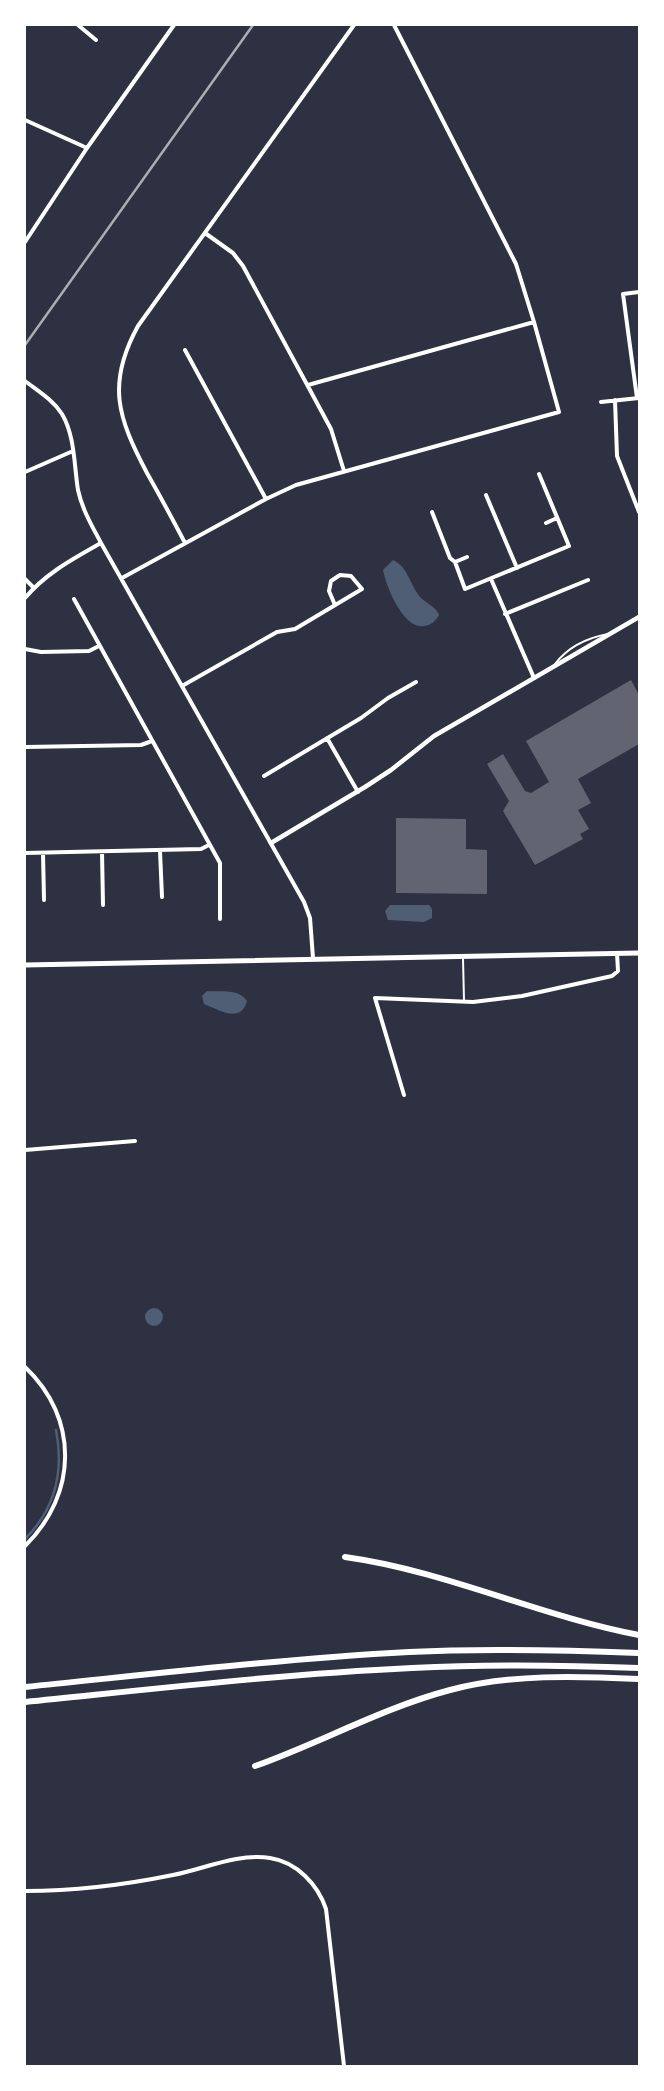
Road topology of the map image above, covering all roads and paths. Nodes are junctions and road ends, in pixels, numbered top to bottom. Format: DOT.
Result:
graph roads {
  1 [pos="78,25"];
  2 [pos="174,25"];
  3 [pos="354,25"];
  4 [pos="394,25"];
  5 [pos="96,40"];
  6 [pos="25,120"];
  7 [pos="87,148"];
  8 [pos="205,233"];
  9 [pos="25,242"];
  10 [pos="639,292"];
  11 [pos="534,322"];
  12 [pos="185,350"];
  13 [pos="25,381"];
  14 [pos="308,385"];
  15 [pos="638,398"];
  16 [pos="615,400"];
  17 [pos="601,402"];
  18 [pos="73,451"];
  19 [pos="25,471"];
  20 [pos="344,471"];
  21 [pos="539,474"];
  22 [pos="486,495"];
  23 [pos="266,499"];
  24 [pos="432,512"];
  25 [pos="639,512"];
  26 [pos="557,518"];
  27 [pos="546,523"];
  28 [pos="101,543"];
  29 [pos="185,544"];
  30 [pos="467,557"];
  31 [pos="455,562"];
  32 [pos="517,568"];
  33 [pos="122,578"];
  34 [pos="25,579"];
  35 [pos="491,579"];
  36 [pos="588,580"];
  37 [pos="34,588"];
  38 [pos="25,598"];
  39 [pos="74,599"];
  40 [pos="335,605"];
  41 [pos="505,614"];
  42 [pos="639,618"];
  43 [pos="99,646"];
  44 [pos="25,649"];
  45 [pos="534,678"];
  46 [pos="416,682"];
  47 [pos="182,686"];
  48 [pos="328,738"];
  49 [pos="152,741"];
  50 [pos="25,747"];
  51 [pos="264,776"];
  52 [pos="358,792"];
  53 [pos="271,843"];
  54 [pos="209,845"];
  55 [pos="160,851"];
  56 [pos="102,852"];
  57 [pos="25,853"];
  58 [pos="43,853"];
  59 [pos="162,897"];
  60 [pos="44,900"];
  61 [pos="103,905"];
  62 [pos="220,919"];
  63 [pos="639,953"];
  64 [pos="618,954"];
  65 [pos="462,956"];
  66 [pos="313,958"];
  67 [pos="25,965"];
  68 [pos="464,1002"];
  69 [pos="404,1095"];
  70 [pos="135,1141"];
  71 [pos="25,1150"];
  72 [pos="25,1366"];
  73 [pos="25,1546"];
  74 [pos="345,1558"];
  75 [pos="639,1636"];
  76 [pos="639,1653"];
  77 [pos="639,1668"];
  78 [pos="639,1678"];
  79 [pos="25,1687"];
  80 [pos="25,1702"];
  81 [pos="254,1766"];
  82 [pos="25,1892"];
  83 [pos="344,2066"];
  1 -- 5 [label="street"];
  2 -- 7 [label="street"];
  3 -- 8 [label="street"];
  4 -- 11 [label="street"];
  6 -- 7 [label="street"];
  7 -- 9 [label="street"];
  8 -- 14 [label="street"];
  8 -- 29 [label="street"];
  10 -- 15 [label="street"];
  11 -- 14 [label="street"];
  11 -- 20 [label="street"];
  12 -- 23 [label="street"];
  13 -- 18 [label="street"];
  14 -- 20 [label="street"];
  15 -- 16 [label="street"];
  16 -- 17 [label="street"];
  16 -- 25 [label="street"];
  18 -- 19 [label="street"];
  18 -- 28 [label="street"];
  20 -- 23 [label="street"];
  21 -- 26 [label="street"];
  22 -- 32 [label="street"];
  23 -- 29 [label="street"];
  24 -- 31 [label="street"];
  26 -- 27 [label="street"];
  26 -- 32 [label="street"];
  28 -- 33 [label="street"];
  28 -- 37 [label="street"];
  29 -- 33 [label="street"];
  30 -- 31 [label="street"];
  31 -- 35 [label="street"];
  32 -- 35 [label="street"];
  33 -- 47 [label="street"];
  34 -- 37 [label="street"];
  35 -- 41 [label="street"];
  36 -- 41 [label="street"];
  37 -- 38 [label="street"];
  39 -- 43 [label="street"];
  40 -- 40 [label="street"];
  40 -- 47 [label="street"];
  41 -- 45 [label="street"];
  42 -- 45 [label="street"];
  43 -- 44 [label="street"];
  43 -- 49 [label="street"];
  45 -- 52 [label="street"];
  46 -- 48 [label="street"];
  47 -- 53 [label="street"];
  48 -- 51 [label="street"];
  48 -- 52 [label="street"];
  49 -- 50 [label="street"];
  49 -- 54 [label="street"];
  52 -- 53 [label="street"];
  53 -- 66 [label="street"];
  54 -- 55 [label="street"];
  54 -- 62 [label="street"];
  55 -- 56 [label="street"];
  55 -- 59 [label="street"];
  56 -- 58 [label="street"];
  56 -- 61 [label="street"];
  57 -- 58 [label="street"];
  58 -- 60 [label="street"];
  63 -- 64 [label="main road"];
  64 -- 65 [label="main road"];
  64 -- 68 [label="street"];
  65 -- 66 [label="main road"];
  65 -- 68 [label="lane"];
  66 -- 67 [label="main road"];
  68 -- 69 [label="street"];
  70 -- 71 [label="street"];
  72 -- 73 [label="street"];
  74 -- 75 [label="highway"];
  76 -- 79 [label="highway"];
  77 -- 80 [label="highway"];
  78 -- 81 [label="highway"];
  82 -- 83 [label="street"];
}
